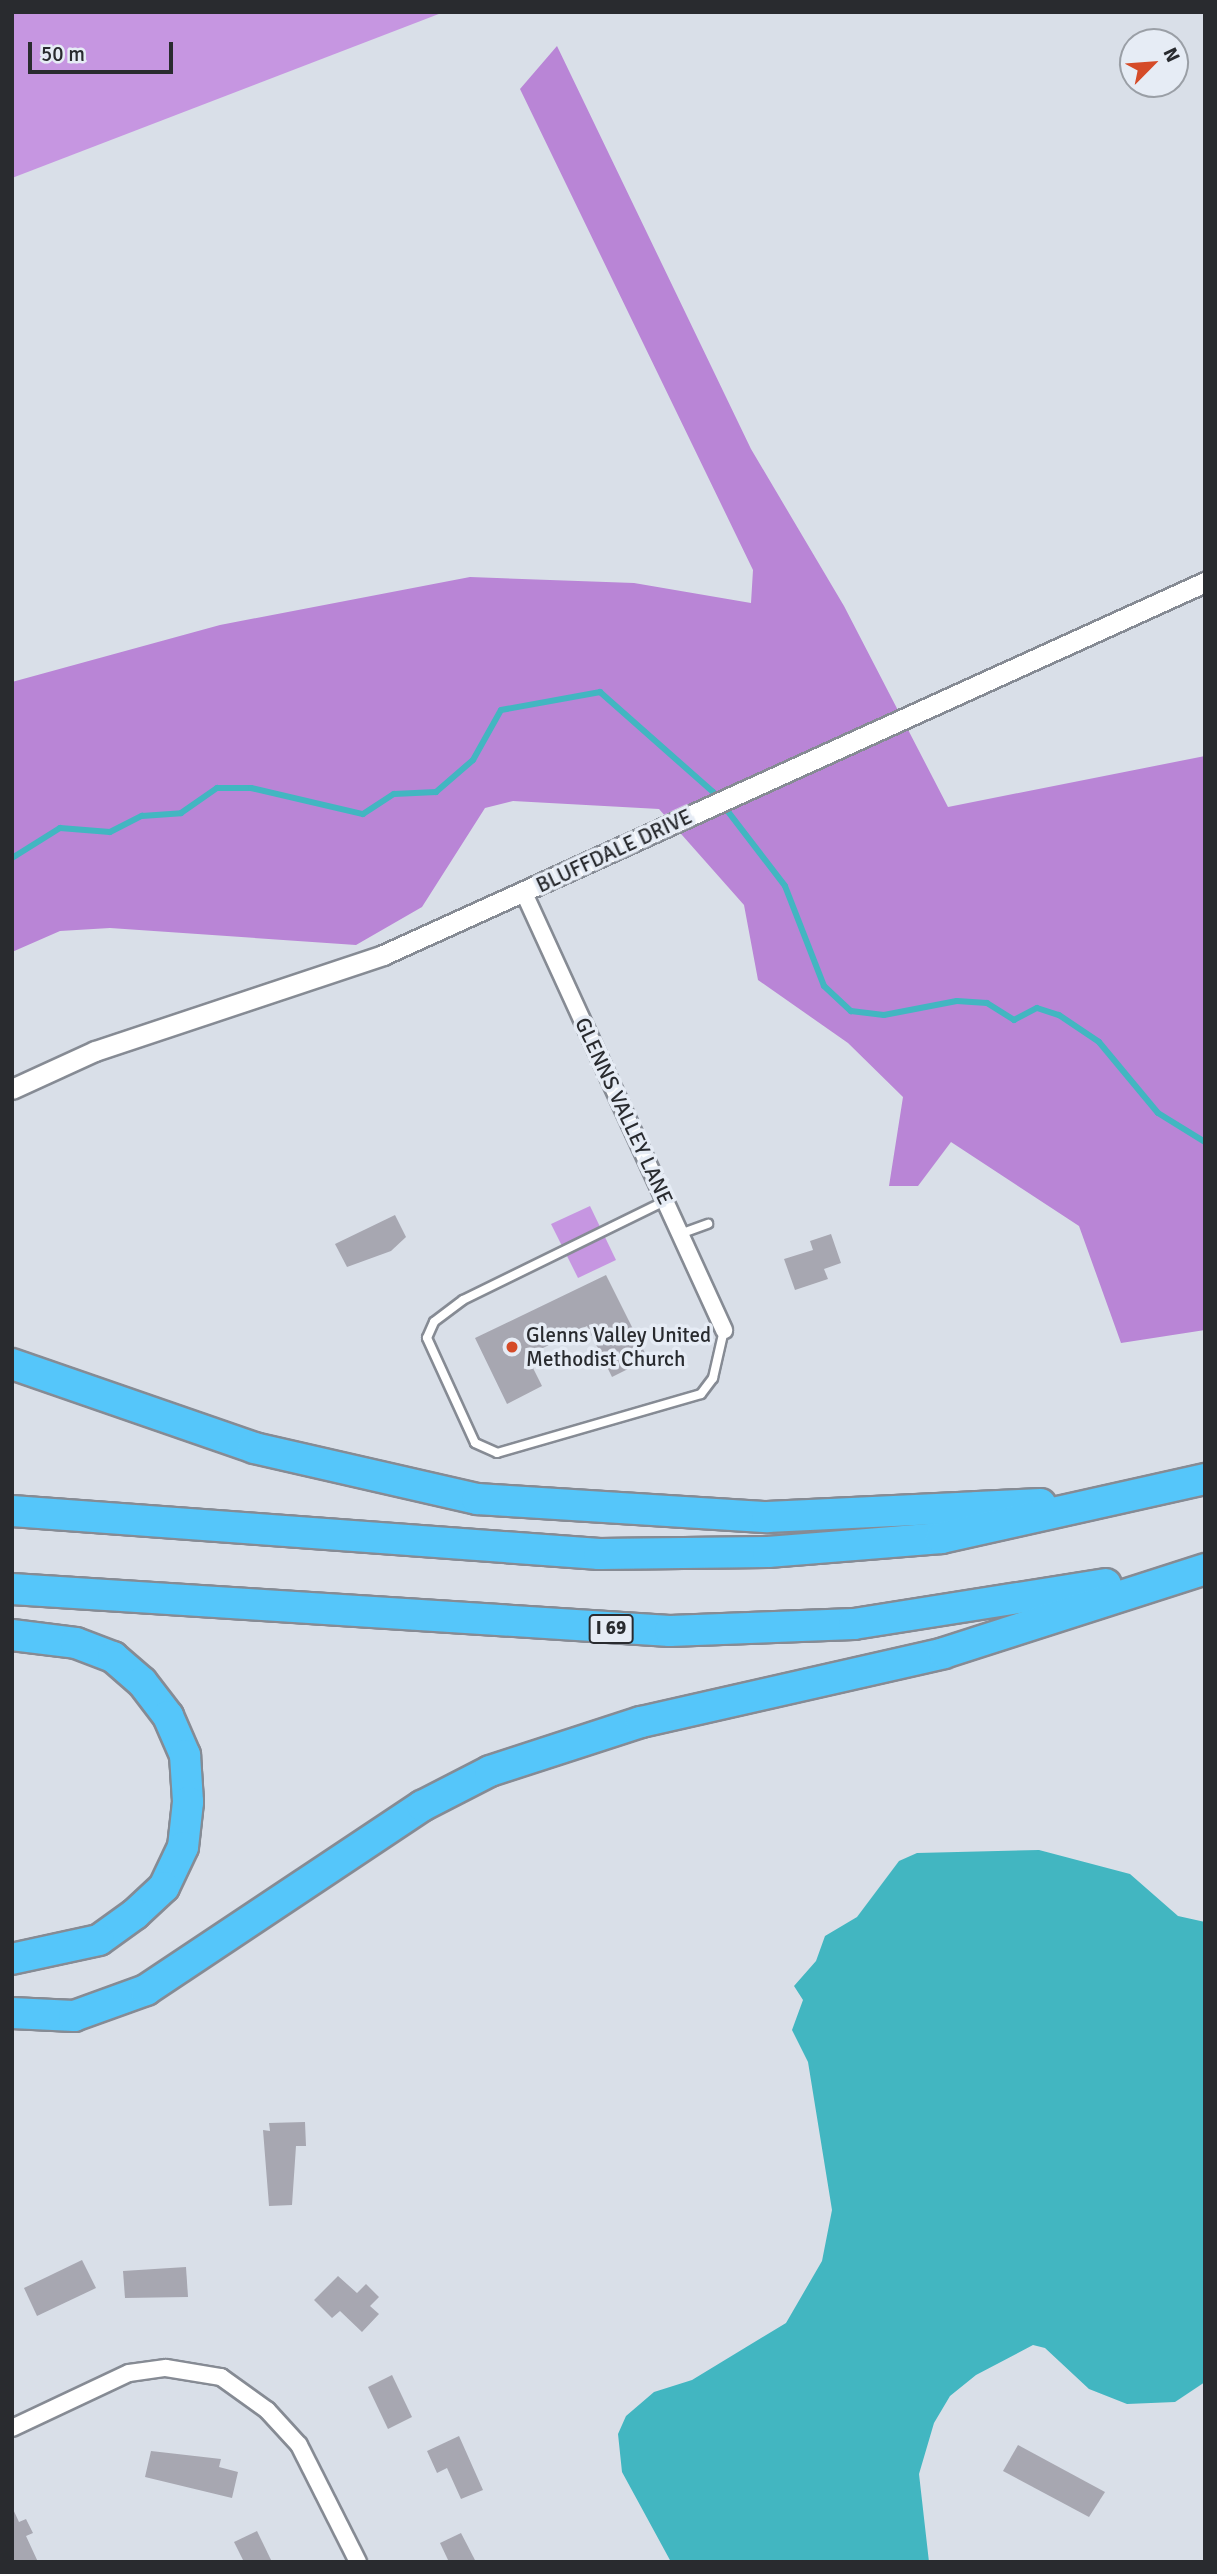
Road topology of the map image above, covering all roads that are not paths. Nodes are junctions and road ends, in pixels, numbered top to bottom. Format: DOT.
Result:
graph roads {
  1 [pos="1205,582"];
  2 [pos="524,893"];
  3 [pos="12,1089"];
  4 [pos="665,1201"];
  5 [pos="708,1224"];
  6 [pos="680,1234"];
  7 [pos="724,1330"];
  8 [pos="12,1364"];
  9 [pos="1205,1479"];
  10 [pos="1122,1502"];
  11 [pos="12,1511"];
  12 [pos="1205,1562"];
  13 [pos="1205,1569"];
  14 [pos="12,1589"];
  15 [pos="12,1635"];
  16 [pos="12,1959"];
  17 [pos="12,2013"];
  18 [pos="12,2428"];
  19 [pos="358,2562"];
  1 -- 2 [label="street, BLUFFDALE DRIVE"];
  2 -- 3 [label="street, BLUFFDALE DRIVE"];
  2 -- 4 [label="street, GLENNS VALLEY LANE"];
  4 -- 6 [label="street, GLENNS VALLEY LANE"];
  4 -- 7 [label="lane"];
  5 -- 6 [label="lane"];
  6 -- 7 [label="street, GLENNS VALLEY LANE"];
  8 -- 10 [label="highway"];
  9 -- 10 [label="highway"];
  10 -- 11 [label="highway"];
  12 -- 14 [label="highway, I 69"];
  13 -- 17 [label="highway"];
  15 -- 16 [label="highway"];
  18 -- 19 [label="street"];
}
